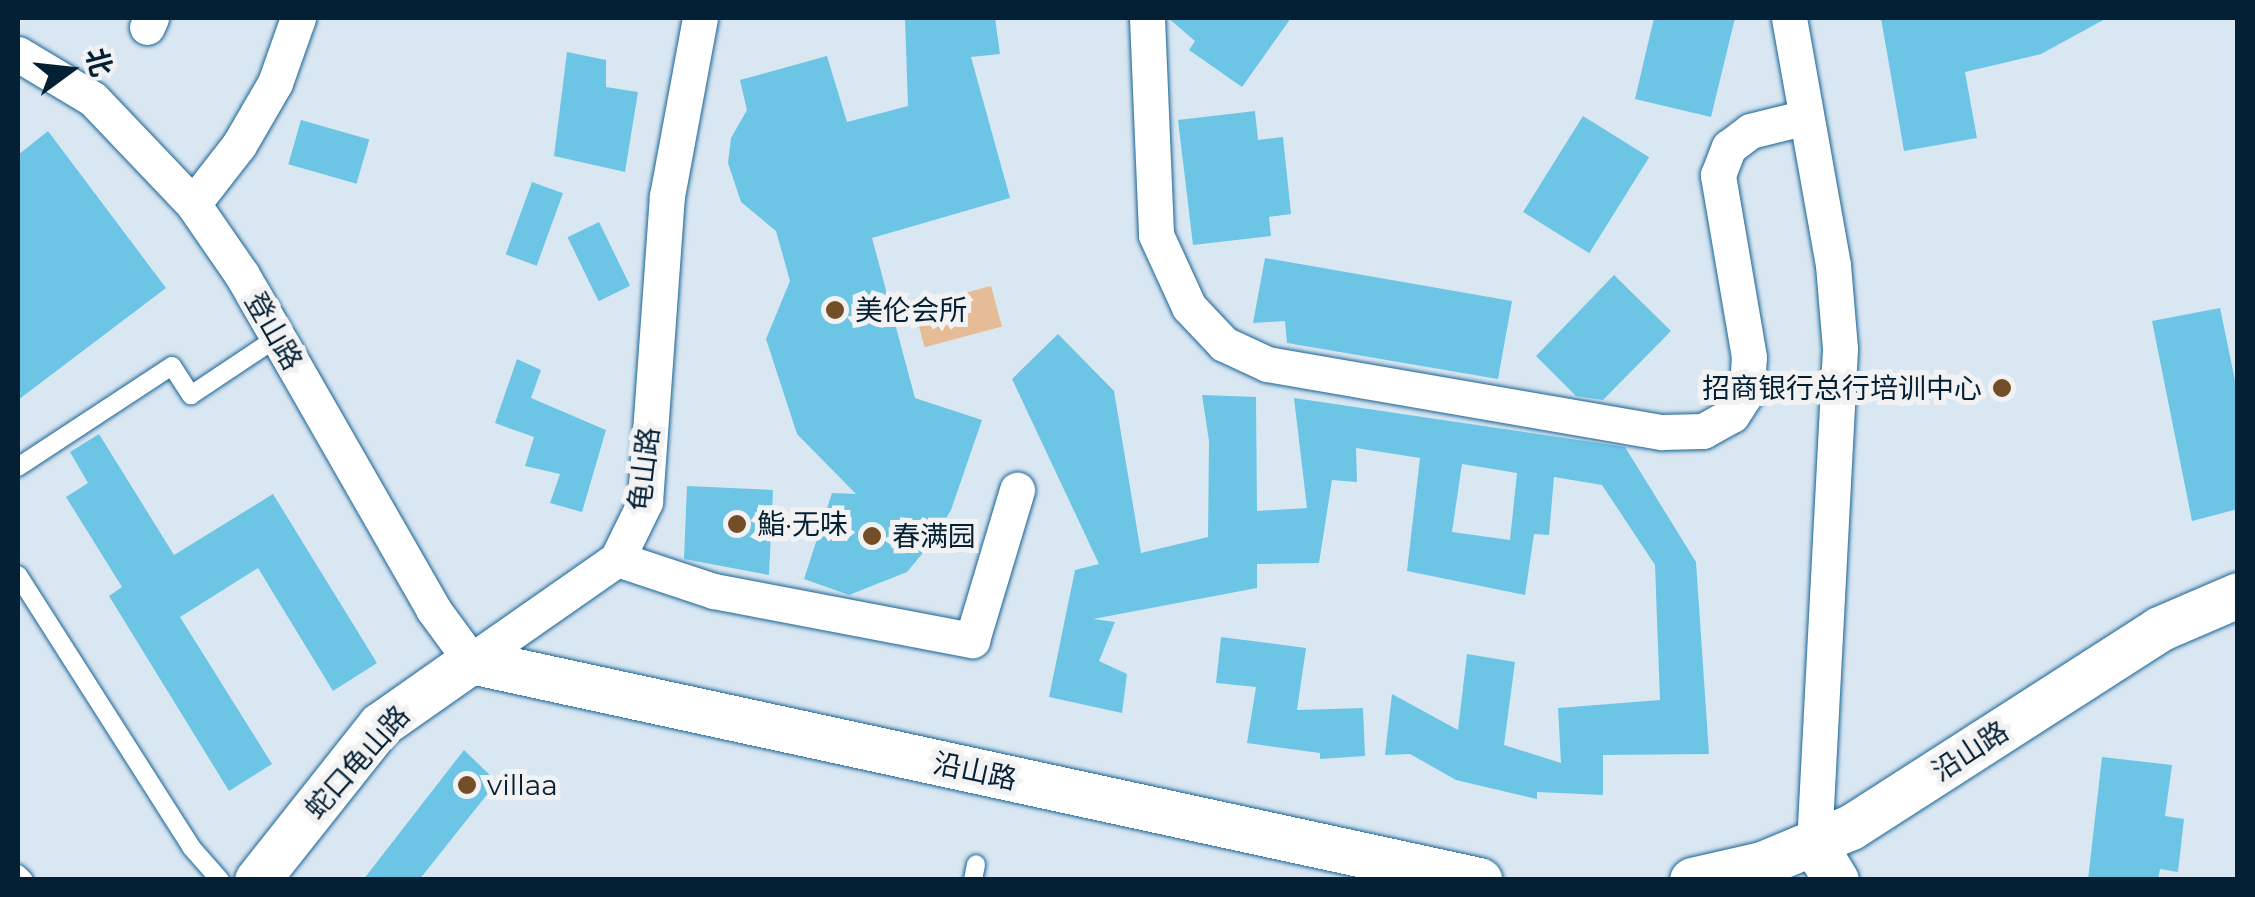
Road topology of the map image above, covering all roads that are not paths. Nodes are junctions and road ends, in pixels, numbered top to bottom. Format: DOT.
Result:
graph roads {
  1 [pos="298,18"];
  2 [pos="700,18"];
  3 [pos="1147,18"];
  4 [pos="1789,18"];
  5 [pos="18,54"];
  6 [pos="1802,118"];
  7 [pos="193,204"];
  8 [pos="278,337"];
  9 [pos="18,467"];
  10 [pos="1017,490"];
  11 [pos="616,558"];
  12 [pos="18,575"];
  13 [pos="2238,596"];
  14 [pos="472,660"];
  15 [pos="1825,862"];
  16 [pos="18,874"];
  17 [pos="24,880"];
  18 [pos="220,880"];
  19 [pos="257,880"];
  20 [pos="1479,880"];
  21 [pos="1692,880"];
  1 -- 7 [label="street"];
  2 -- 11 [label="street, 龟山路"];
  3 -- 6 [label="street"];
  4 -- 6 [label="street"];
  5 -- 7 [label="street, 登山路"];
  6 -- 15 [label="street"];
  7 -- 8 [label="street, 登山路"];
  8 -- 9 [label="lane"];
  8 -- 14 [label="street, 登山路"];
  10 -- 11 [label="street"];
  11 -- 14 [label="street, 龟山路"];
  12 -- 18 [label="lane"];
  13 -- 15 [label="street, 沿山路"];
  14 -- 19 [label="street, 蛇口龟山路"];
  14 -- 20 [label="street, 沿山路"];
  15 -- 21 [label="street, 沿山路"];
  16 -- 17 [label="lane"];
}
